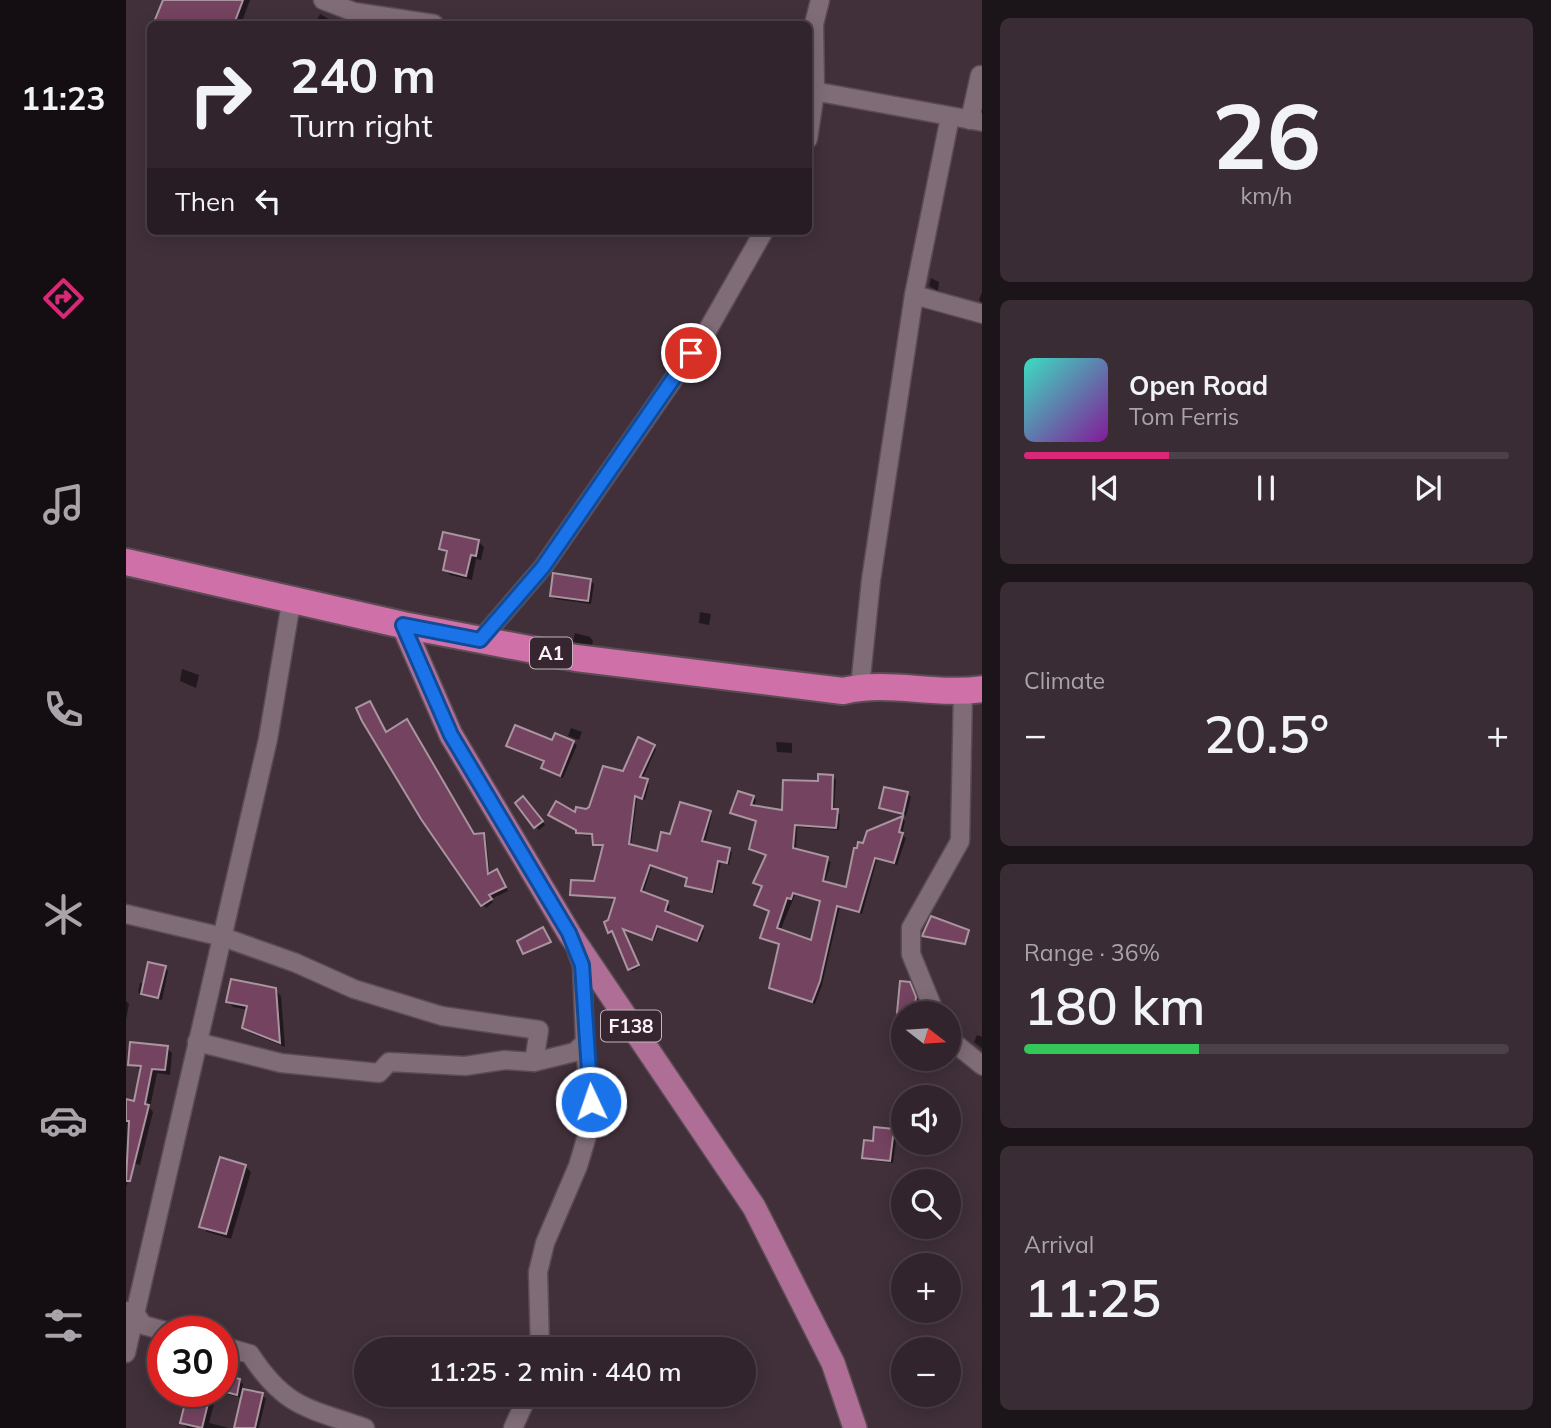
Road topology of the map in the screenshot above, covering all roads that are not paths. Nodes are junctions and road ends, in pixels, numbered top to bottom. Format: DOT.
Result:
graph roads {
  1 [pos="323,0"];
  2 [pos="820,0"];
  3 [pos="413,21"];
  4 [pos="980,75"];
  5 [pos="812,91"];
  6 [pos="950,117"];
  7 [pos="976,121"];
  8 [pos="762,235"];
  9 [pos="914,295"];
  10 [pos="982,314"];
  11 [pos="126,562"];
  12 [pos="292,597"];
  13 [pos="403,625"];
  14 [pos="480,640"];
  15 [pos="860,687"];
  16 [pos="973,691"];
  17 [pos="126,914"];
  18 [pos="569,933"];
  19 [pos="223,937"];
  20 [pos="930,1001"];
  21 [pos="197,1042"];
  22 [pos="585,1042"];
  23 [pos="961,1049"];
  24 [pos="534,1062"];
  25 [pos="982,1066"];
  26 [pos="130,1312"];
  27 [pos="147,1326"];
  28 [pos="540,1337"];
  29 [pos="238,1351"];
  30 [pos="126,1353"];
  31 [pos="523,1407"];
  32 [pos="365,1428"];
  33 [pos="513,1428"];
  34 [pos="855,1428"];
  1 -- 3 [label="street"];
  2 -- 5 [label="street"];
  4 -- 7 [label="street"];
  5 -- 6 [label="street"];
  6 -- 7 [label="street"];
  6 -- 9 [label="street"];
  8 -- 14 [label="street"];
  9 -- 10 [label="street"];
  9 -- 15 [label="street"];
  11 -- 12 [label="highway, A1"];
  12 -- 13 [label="highway, A1"];
  12 -- 19 [label="street"];
  13 -- 14 [label="highway, A1"];
  13 -- 18 [label="main road, F138"];
  14 -- 15 [label="highway, A1"];
  15 -- 16 [label="highway, A1"];
  16 -- 20 [label="street"];
  17 -- 19 [label="street"];
  18 -- 22 [label="street"];
  18 -- 34 [label="main road, F138"];
  19 -- 21 [label="street"];
  19 -- 24 [label="street"];
  21 -- 24 [label="street"];
  21 -- 26 [label="street"];
  22 -- 24 [label="street"];
  22 -- 28 [label="street"];
  23 -- 25 [label="street"];
  26 -- 27 [label="street"];
  26 -- 30 [label="street"];
  29 -- 32 [label="street"];
  31 -- 33 [label="street"];
}
